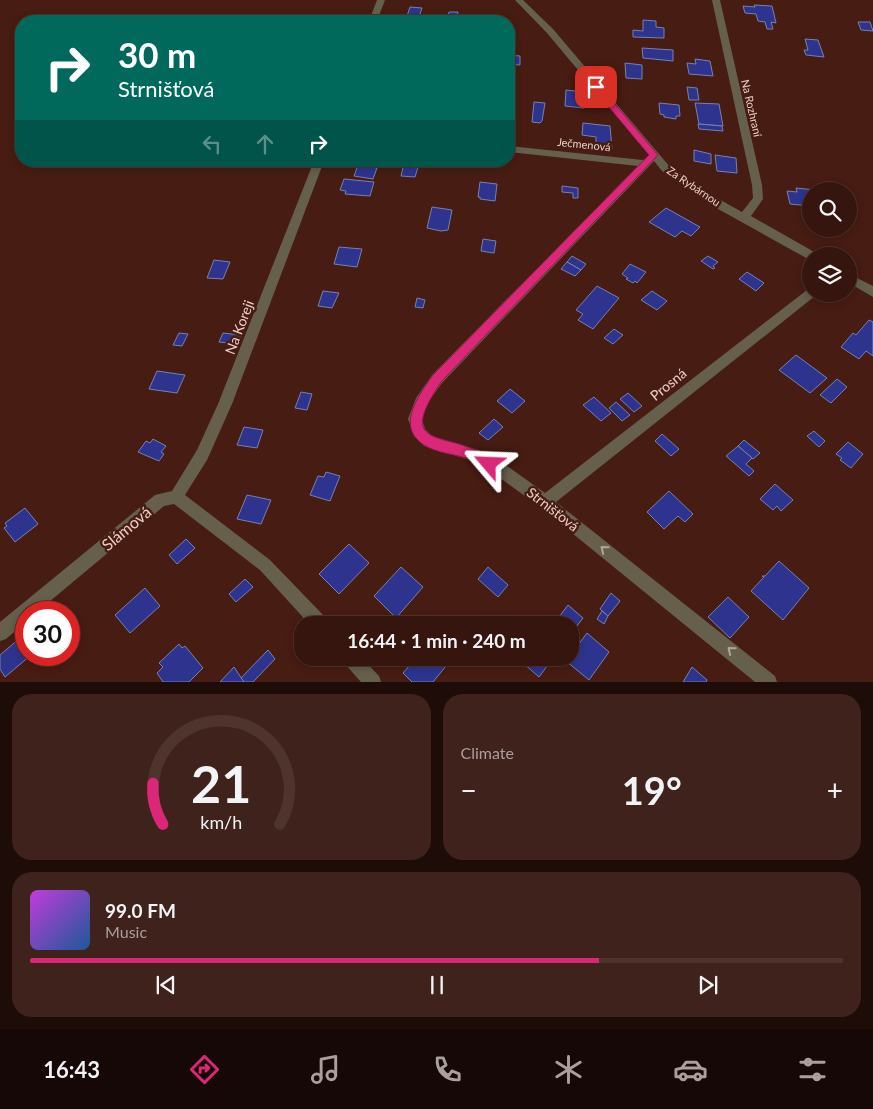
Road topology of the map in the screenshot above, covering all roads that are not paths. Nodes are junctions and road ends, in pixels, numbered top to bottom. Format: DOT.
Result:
graph roads {
  1 [pos="381,0"];
  2 [pos="519,0"];
  3 [pos="716,0"];
  4 [pos="375,15"];
  5 [pos="515,149"];
  6 [pos="650,159"];
  7 [pos="317,167"];
  8 [pos="744,217"];
  9 [pos="802,250"];
  10 [pos="857,283"];
  11 [pos="873,292"];
  12 [pos="802,300"];
  13 [pos="176,497"];
  14 [pos="545,502"];
  15 [pos="312,616"];
  16 [pos="0,633"];
  17 [pos="358,666"];
  18 [pos="373,682"];
  19 [pos="769,682"];
  1 -- 4 [label="street"];
  2 -- 6 [label="street, Za Rybárnou"];
  3 -- 8 [label="street, Na Rozhraní"];
  5 -- 6 [label="street, Ječmenová"];
  6 -- 8 [label="street, Za Rybárnou"];
  6 -- 14 [label="street, Strnišťová"];
  7 -- 13 [label="street, Na Koreji"];
  8 -- 9 [label="street, Za Rybárnou"];
  10 -- 11 [label="street"];
  12 -- 14 [label="street, Prosná"];
  13 -- 15 [label="street"];
  13 -- 16 [label="street, Slámová"];
  19 -- 14 [label="street, Strnišťová, one-way"];
  17 -- 18 [label="street"];
}
